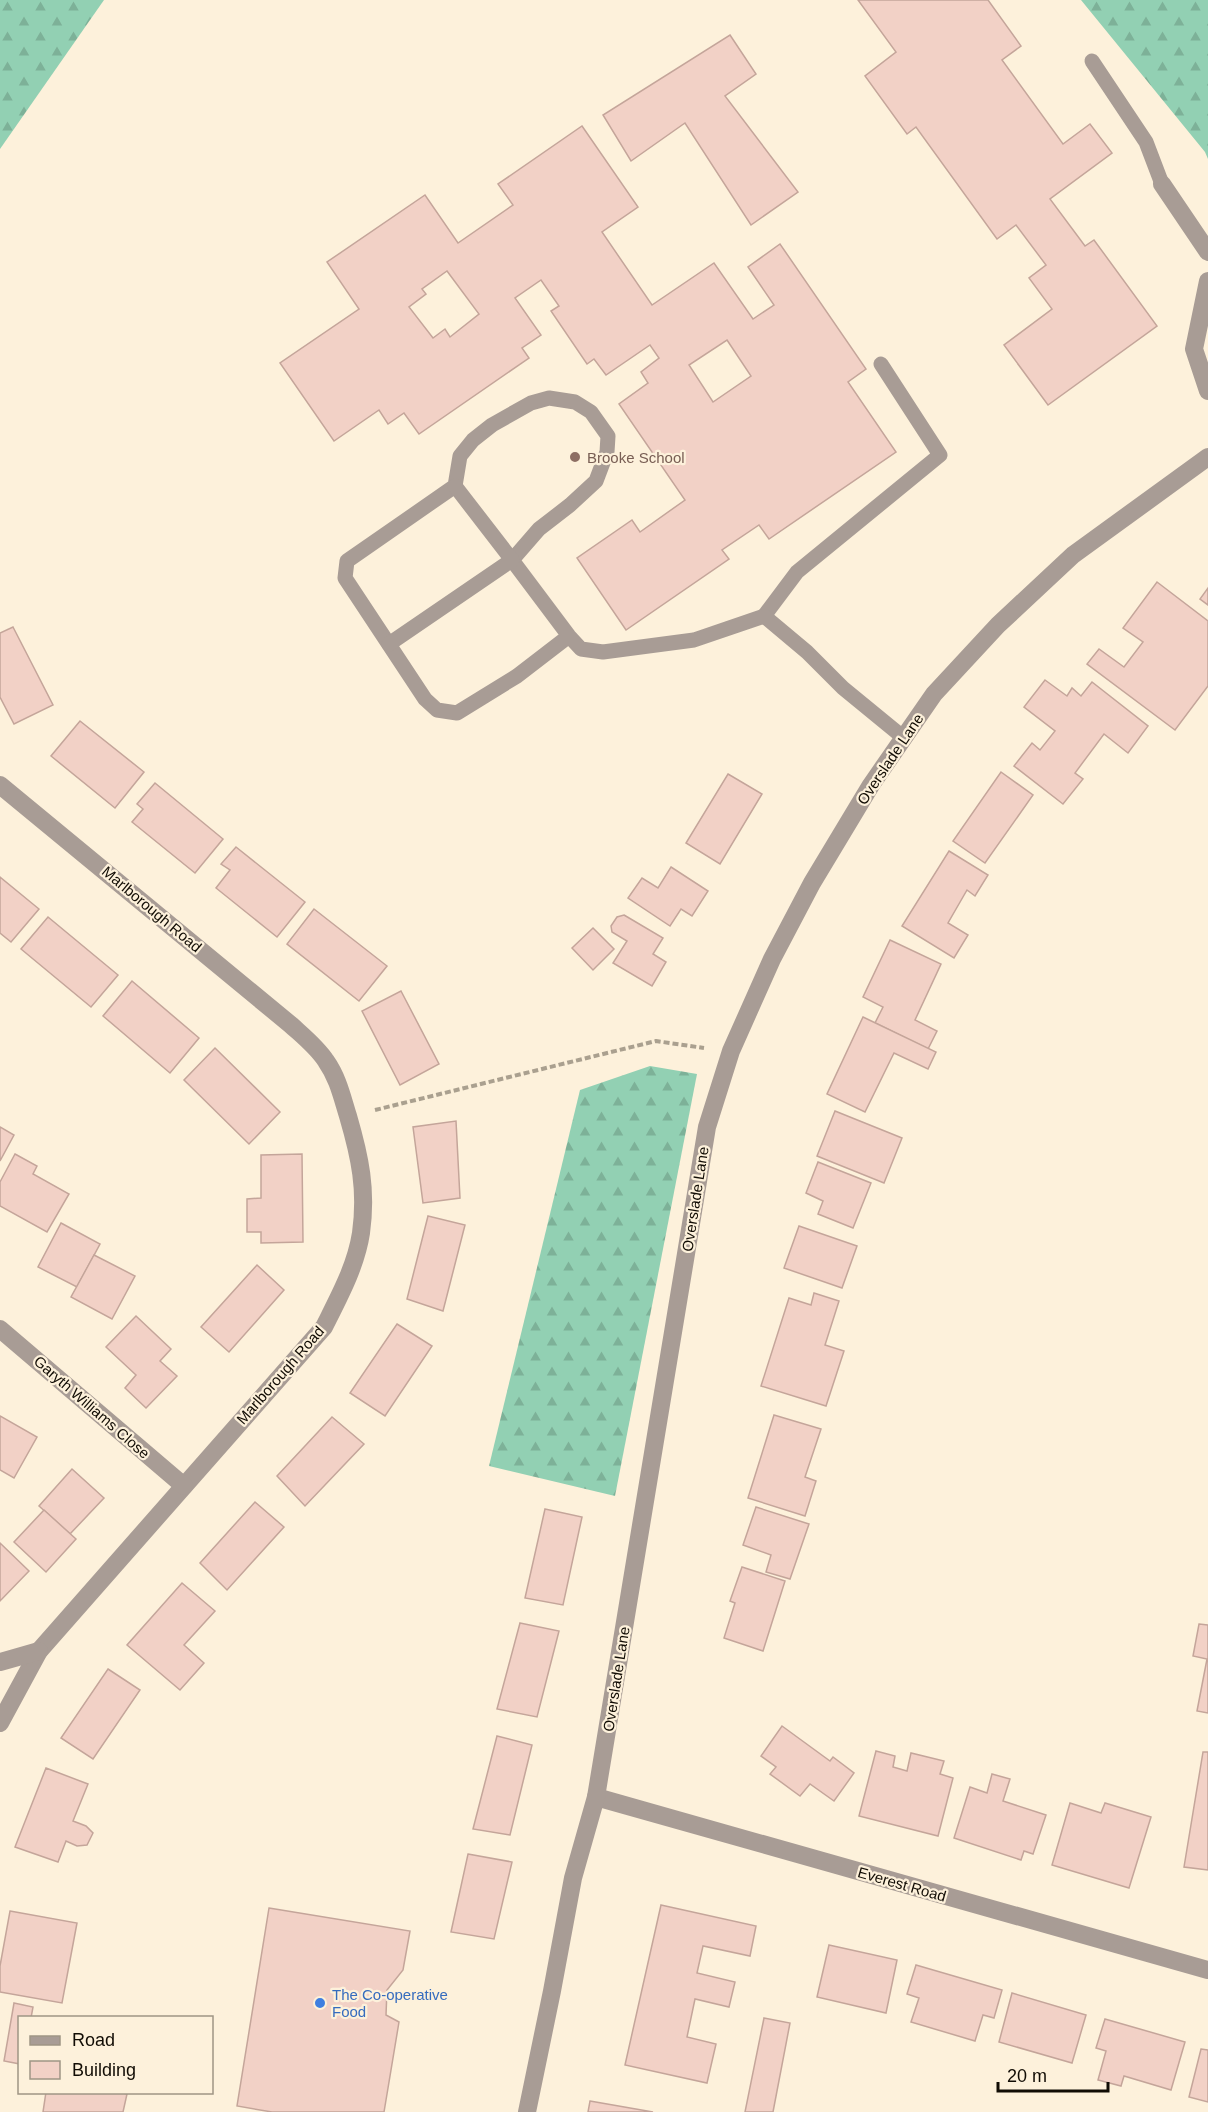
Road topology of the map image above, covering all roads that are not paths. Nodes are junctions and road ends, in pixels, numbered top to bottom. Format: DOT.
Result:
graph roads {
  1 [pos="1092,61"];
  2 [pos="1162,184"];
  3 [pos="1208,252"];
  4 [pos="1208,281"];
  5 [pos="881,363"];
  6 [pos="1208,391"];
  7 [pos="1208,457"];
  8 [pos="455,486"];
  9 [pos="512,560"];
  10 [pos="764,616"];
  11 [pos="569,636"];
  12 [pos="389,644"];
  13 [pos="904,738"];
  14 [pos="0,785"];
  15 [pos="0,1329"];
  16 [pos="184,1486"];
  17 [pos="39,1651"];
  18 [pos="0,1662"];
  19 [pos="0,1723"];
  20 [pos="596,1797"];
  21 [pos="1208,1970"];
  22 [pos="527,2112"];
  1 -- 2 [label="lane"];
  2 -- 3 [label="street"];
  4 -- 6 [label="street"];
  5 -- 10 [label="lane"];
  7 -- 13 [label="street, Overslade Lane"];
  8 -- 9 [label="lane"];
  8 -- 9 [label="lane"];
  8 -- 12 [label="lane"];
  9 -- 11 [label="lane"];
  9 -- 12 [label="lane"];
  10 -- 11 [label="lane"];
  10 -- 13 [label="lane"];
  11 -- 12 [label="lane"];
  13 -- 20 [label="street, Overslade Lane"];
  14 -- 16 [label="street, Marlborough Road"];
  15 -- 16 [label="street, Garyth Williams Close"];
  16 -- 17 [label="street, Marlborough Road"];
  17 -- 18 [label="street"];
  17 -- 19 [label="street, Marlborough Road"];
  20 -- 21 [label="street, Everest Road"];
  20 -- 22 [label="street, Overslade Lane"];
}
